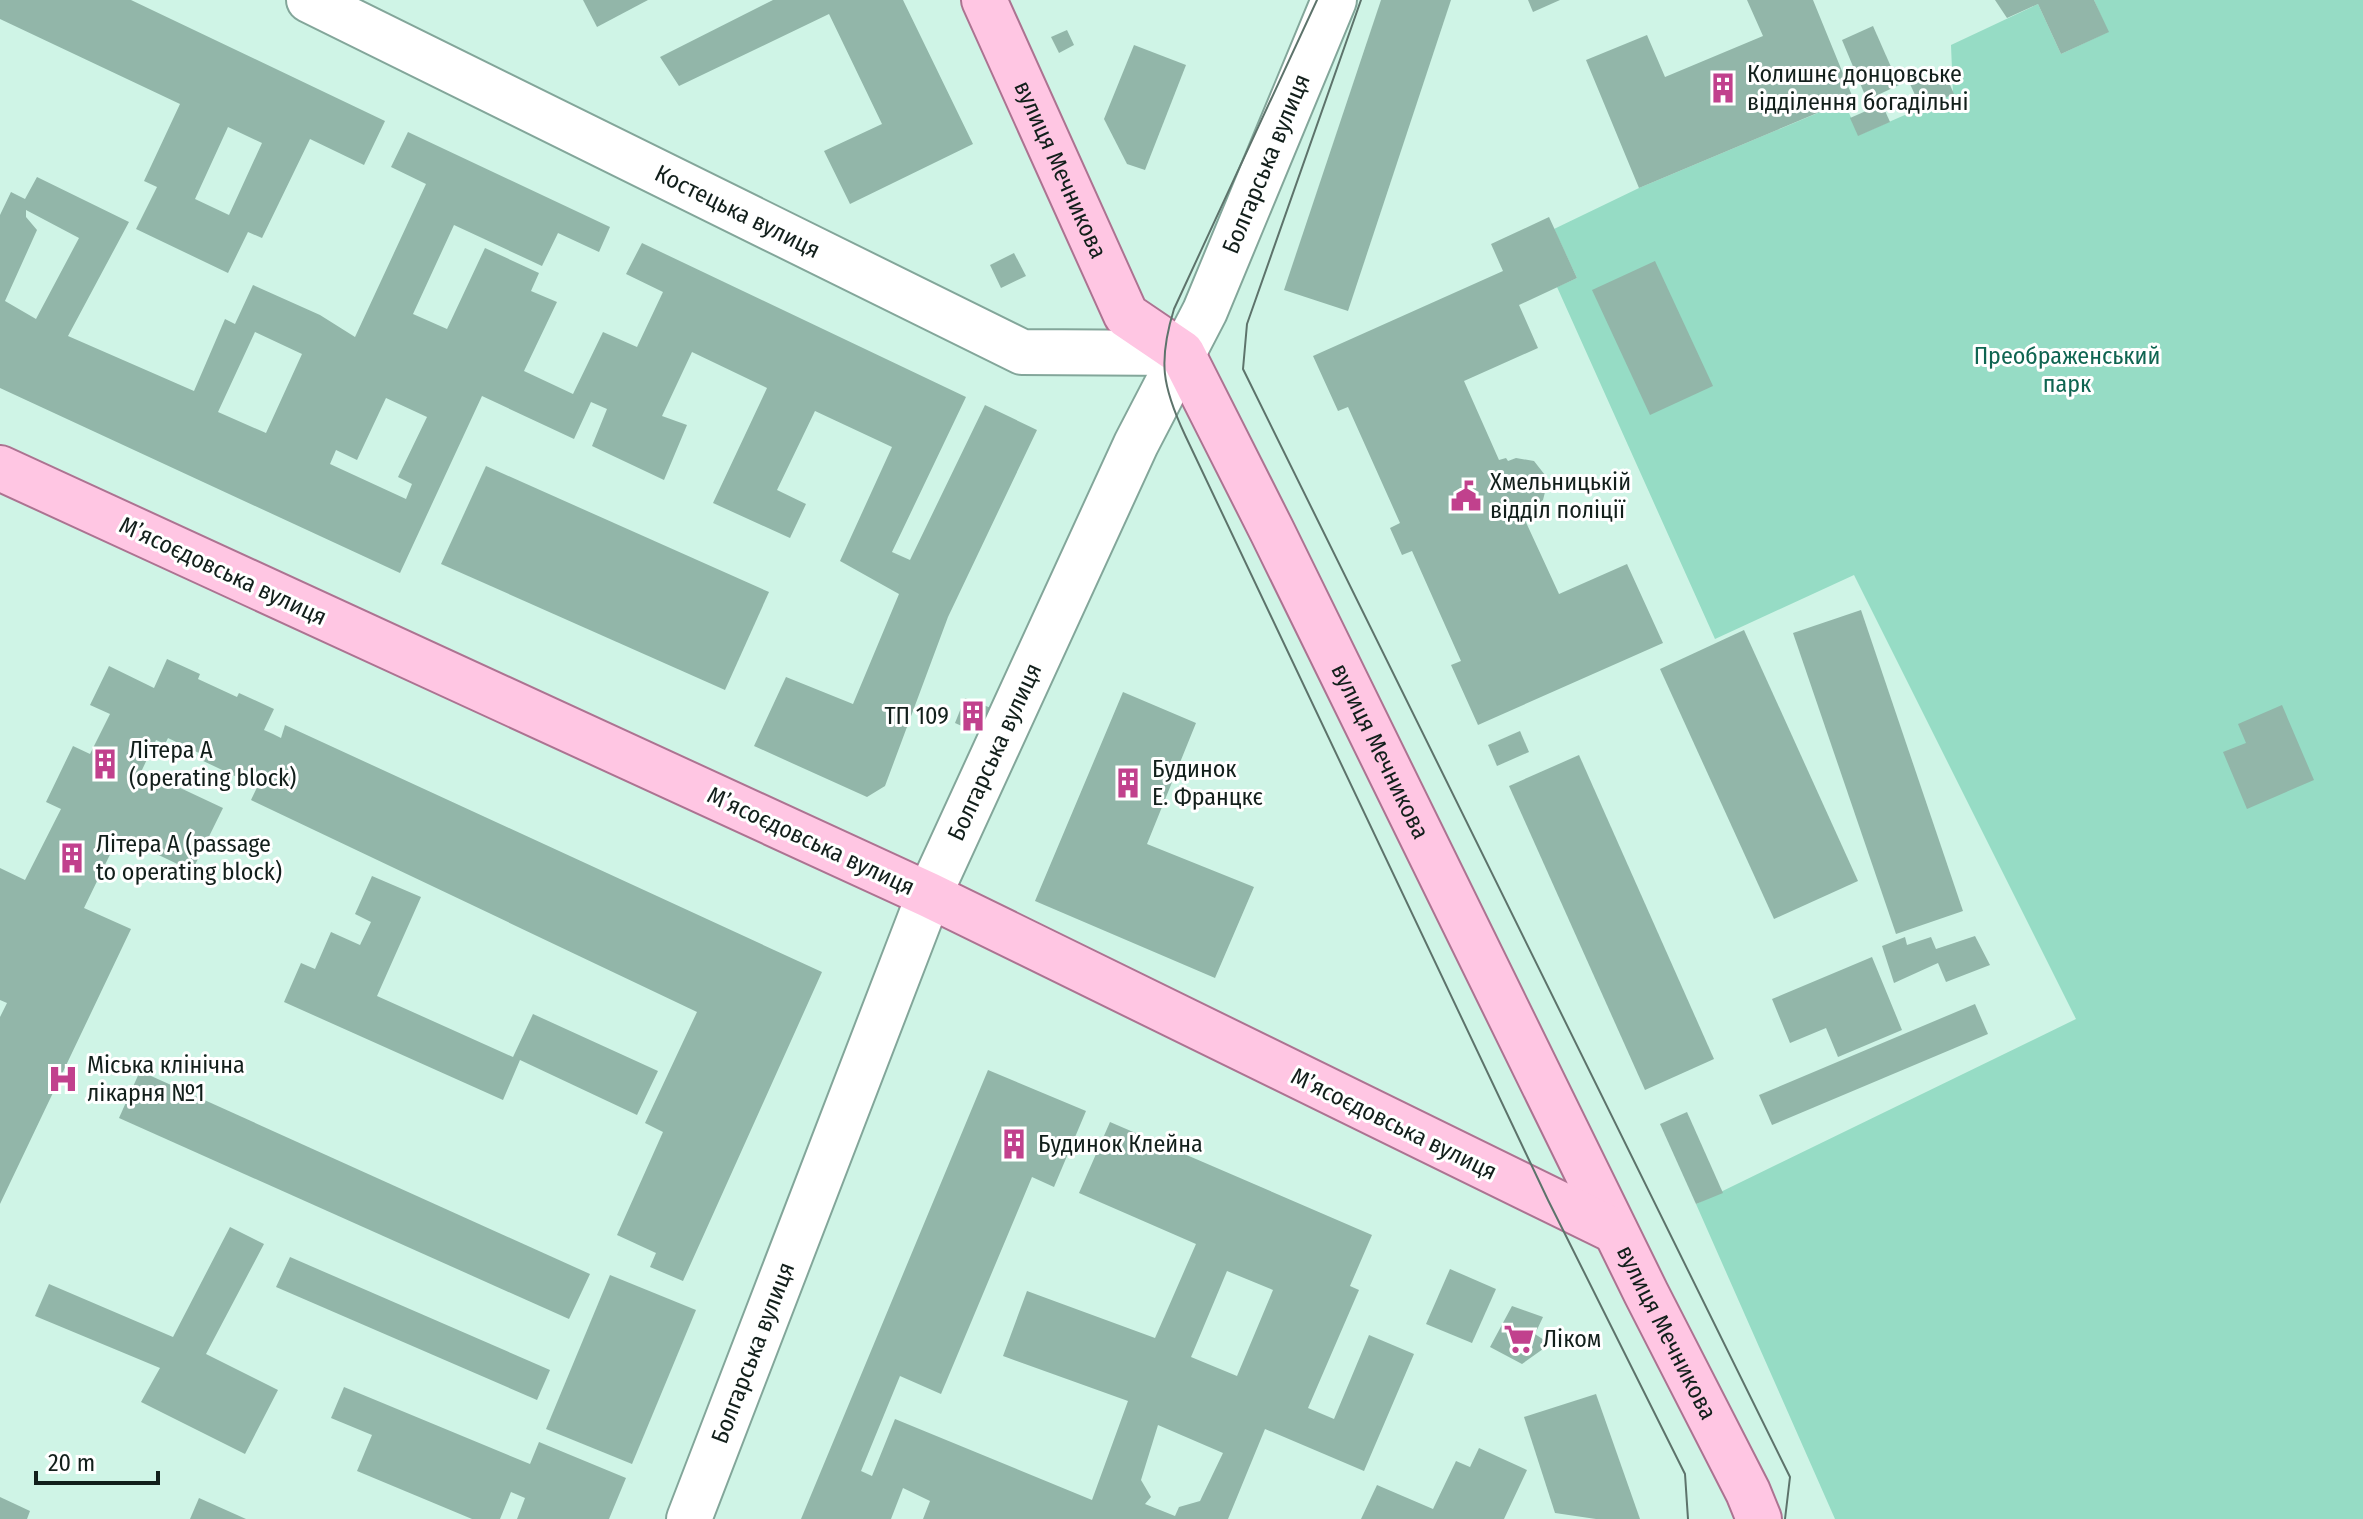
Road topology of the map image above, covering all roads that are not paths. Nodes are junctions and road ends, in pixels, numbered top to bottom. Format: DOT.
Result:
graph roads {
  1 [pos="309,0"];
  2 [pos="984,0"];
  3 [pos="1333,1"];
  4 [pos="1182,353"];
  5 [pos="0,468"];
  6 [pos="929,895"];
  7 [pos="1615,1231"];
  8 [pos="1750,1510"];
  9 [pos="689,1519"];
  1 -- 4 [label="street, Костецька вулиця"];
  2 -- 4 [label="main road, вулиця Мечникова"];
  3 -- 4 [label="street, Болгарська вулиця"];
  4 -- 6 [label="street, Болгарська вулиця"];
  4 -- 7 [label="main road, вулиця Мечникова"];
  5 -- 6 [label="main road, Мʼясоєдовська вулиця"];
  6 -- 7 [label="main road, Мʼясоєдовська вулиця"];
  6 -- 9 [label="street, Болгарська вулиця"];
  7 -- 8 [label="main road, вулиця Мечникова"];
}
